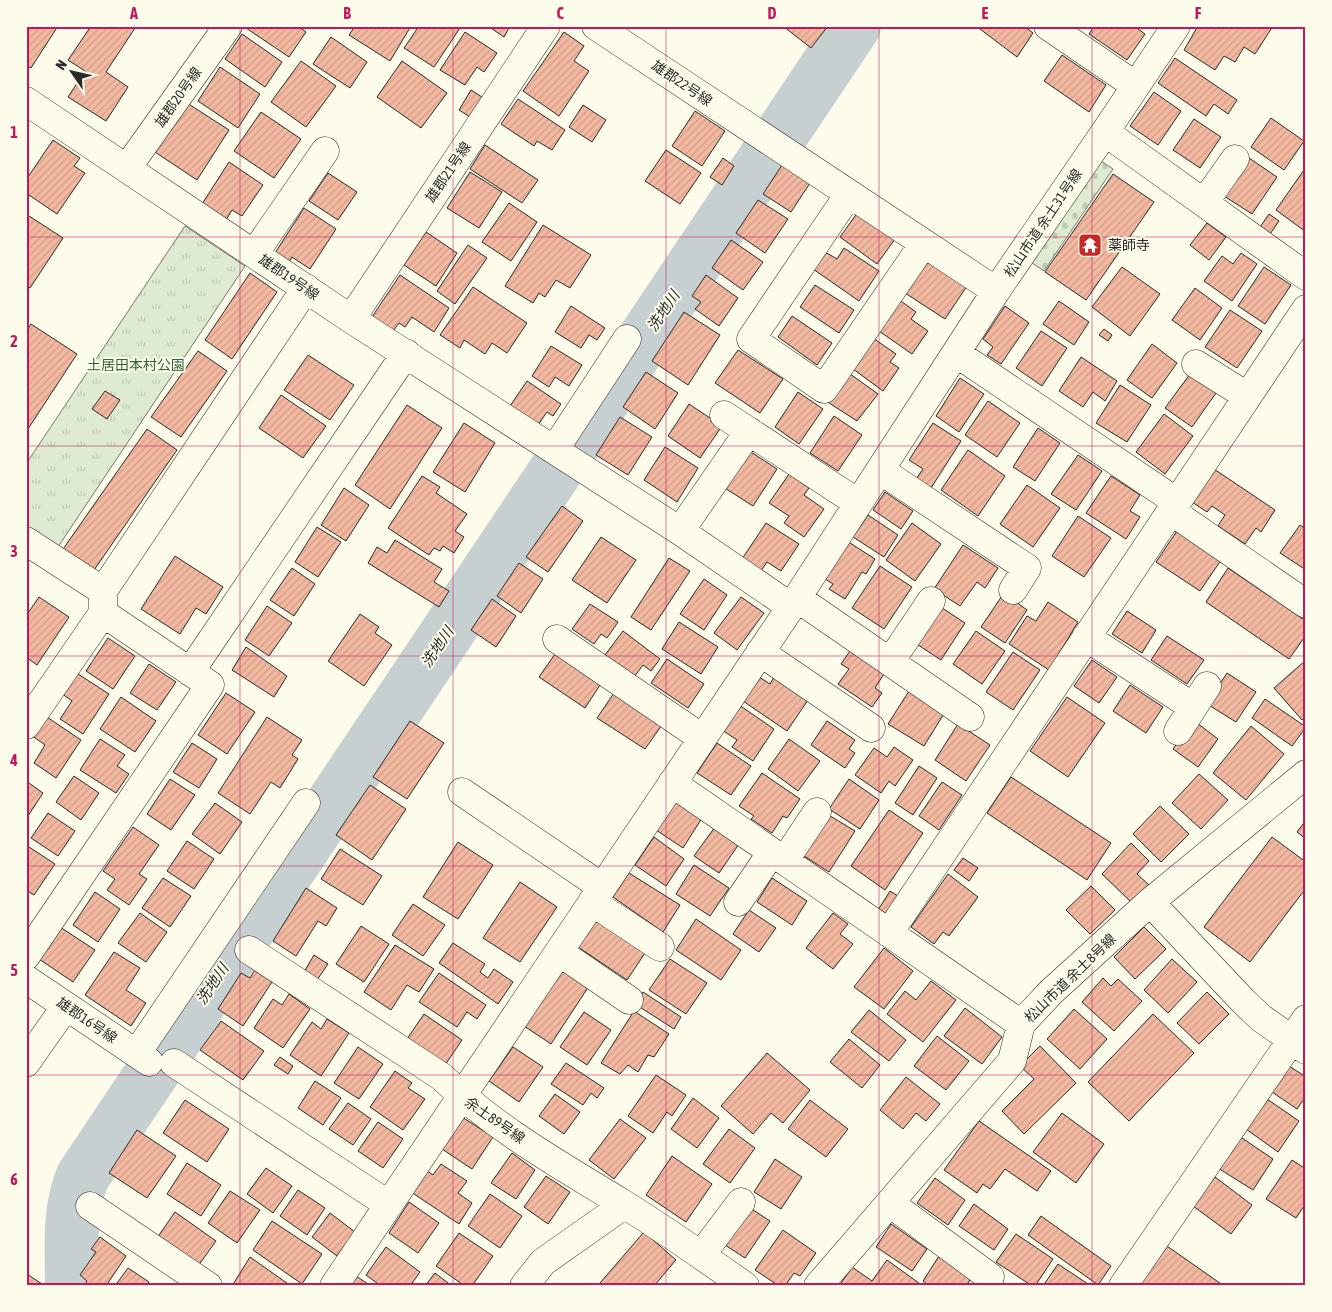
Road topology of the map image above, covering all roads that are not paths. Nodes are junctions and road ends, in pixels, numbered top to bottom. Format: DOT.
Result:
graph roads {
  1 [pos="228,26"];
  2 [pos="546,26"];
  3 [pos="596,26"];
  4 [pos="1048,26"];
  5 [pos="1176,26"];
  6 [pos="1136,86"];
  7 [pos="26,101"];
  8 [pos="1105,132"];
  9 [pos="774,144"];
  10 [pos="325,151"];
  11 [pos="1235,158"];
  12 [pos="127,168"];
  13 [pos="849,194"];
  14 [pos="1204,203"];
  15 [pos="924,243"];
  16 [pos="254,254"];
  17 [pos="1306,276"];
  18 [pos="306,288"];
  19 [pos="996,291"];
  20 [pos="1306,309"];
  21 [pos="352,319"];
  22 [pos="627,340"];
  23 [pos="956,353"];
  24 [pos="406,354"];
  25 [pos="1196,364"];
  26 [pos="1248,396"];
  27 [pos="724,415"];
  28 [pos="749,431"];
  29 [pos="562,453"];
  30 [pos="880,470"];
  31 [pos="858,503"];
  32 [pos="1174,506"];
  33 [pos="680,531"];
  34 [pos="26,541"];
  35 [pos="1013,590"];
  36 [pos="931,601"];
  37 [pos="103,602"];
  38 [pos="794,602"];
  39 [pos="1306,604"];
  40 [pos="1086,637"];
  41 [pos="557,639"];
  42 [pos="760,652"];
  43 [pos="890,662"];
  44 [pos="190,672"];
  45 [pos="966,705"];
  46 [pos="26,725"];
  47 [pos="871,728"];
  48 [pos="1178,731"];
  49 [pos="702,738"];
  50 [pos="1306,774"];
  51 [pos="672,783"];
  52 [pos="462,792"];
  53 [pos="306,803"];
  54 [pos="817,812"];
  55 [pos="778,856"];
  56 [pos="597,894"];
  57 [pos="738,902"];
  58 [pos="1150,902"];
  59 [pos="890,932"];
  60 [pos="660,947"];
  61 [pos="249,950"];
  62 [pos="559,952"];
  63 [pos="26,956"];
  64 [pos="26,979"];
  65 [pos="629,1000"];
  66 [pos="66,1006"];
  67 [pos="1022,1024"];
  68 [pos="1301,1036"];
  69 [pos="153,1059"];
  70 [pos="26,1063"];
  71 [pos="462,1096"];
  72 [pos="741,1202"];
  73 [pos="891,1204"];
  74 [pos="389,1205"];
  75 [pos="624,1205"];
  76 [pos="90,1206"];
  77 [pos="701,1255"];
  78 [pos="990,1278"];
  79 [pos="208,1286"];
  80 [pos="334,1286"];
  81 [pos="524,1286"];
  82 [pos="744,1286"];
  83 [pos="818,1286"];
  84 [pos="1123,1286"];
  1 -- 12 [label="street, 雄郡20号線"];
  2 -- 21 [label="street, 雄郡21号線"];
  3 -- 9 [label="street, 雄郡22号線"];
  4 -- 6 [label="street"];
  5 -- 6 [label="street, 松山市道 余土31号線"];
  6 -- 8 [label="street, 松山市道 余土31号線"];
  7 -- 12 [label="street, 雄郡19号線"];
  8 -- 14 [label="street"];
  8 -- 19 [label="street, 松山市道 余土31号線"];
  9 -- 13 [label="street, 松山市道 余土31号線"];
  10 -- 16 [label="street"];
  11 -- 14 [label="street"];
  12 -- 16 [label="street, 雄郡19号線"];
  13 -- 15 [label="street, 松山市道 余土31号線"];
  13 -- 15 [label="street"];
  14 -- 17 [label="street"];
  15 -- 19 [label="street, 松山市道 余土31号線"];
  16 -- 18 [label="street, 雄郡19号線"];
  18 -- 21 [label="street, 雄郡19号線"];
  18 -- 37 [label="street"];
  19 -- 23 [label="street"];
  20 -- 26 [label="street"];
  21 -- 24 [label="street, 雄郡19号線"];
  22 -- 29 [label="street"];
  23 -- 30 [label="street"];
  23 -- 32 [label="street"];
  24 -- 29 [label="street, 雄郡19号線"];
  24 -- 44 [label="street"];
  25 -- 26 [label="street"];
  26 -- 32 [label="street"];
  27 -- 28 [label="street"];
  28 -- 31 [label="street"];
  28 -- 33 [label="street"];
  29 -- 33 [label="street, 雄郡19号線"];
  30 -- 31 [label="street"];
  30 -- 35 [label="street"];
  31 -- 38 [label="street"];
  32 -- 39 [label="street"];
  32 -- 40 [label="street"];
  33 -- 38 [label="street, 雄郡19号線"];
  34 -- 37 [label="street"];
  36 -- 43 [label="street"];
  37 -- 44 [label="street"];
  37 -- 46 [label="street"];
  38 -- 42 [label="street"];
  38 -- 43 [label="street, 雄郡19号線"];
  40 -- 48 [label="street"];
  40 -- 59 [label="street"];
  41 -- 49 [label="street"];
  42 -- 47 [label="street"];
  42 -- 49 [label="street"];
  43 -- 45 [label="street, 雄郡19号線"];
  44 -- 63 [label="street"];
  49 -- 51 [label="street"];
  50 -- 58 [label="street, 松山市道 余土8号線"];
  51 -- 55 [label="street"];
  51 -- 56 [label="street"];
  52 -- 56 [label="street"];
  53 -- 69 [label="street"];
  54 -- 55 [label="street"];
  55 -- 57 [label="street"];
  55 -- 59 [label="street"];
  56 -- 60 [label="street"];
  56 -- 62 [label="street"];
  58 -- 67 [label="street, 松山市道 余土8号線"];
  58 -- 68 [label="street"];
  59 -- 67 [label="street"];
  61 -- 71 [label="street, 余土89号線"];
  62 -- 65 [label="street"];
  62 -- 71 [label="street"];
  64 -- 66 [label="street, 雄郡16号線"];
  66 -- 69 [label="street, 雄郡16号線"];
  66 -- 70 [label="street"];
  67 -- 73 [label="street, 松山市道 余土8号線"];
  68 -- 84 [label="street"];
  69 -- 74 [label="street, 雄郡16号線"];
  71 -- 74 [label="street"];
  71 -- 75 [label="street, 余土89号線"];
  72 -- 77 [label="street"];
  73 -- 78 [label="street"];
  73 -- 83 [label="street, 松山市道 余土8号線"];
  74 -- 80 [label="street"];
  75 -- 77 [label="street, 余土89号線"];
  75 -- 81 [label="street"];
  76 -- 79 [label="street"];
  77 -- 82 [label="street, 余土89号線"];
}
